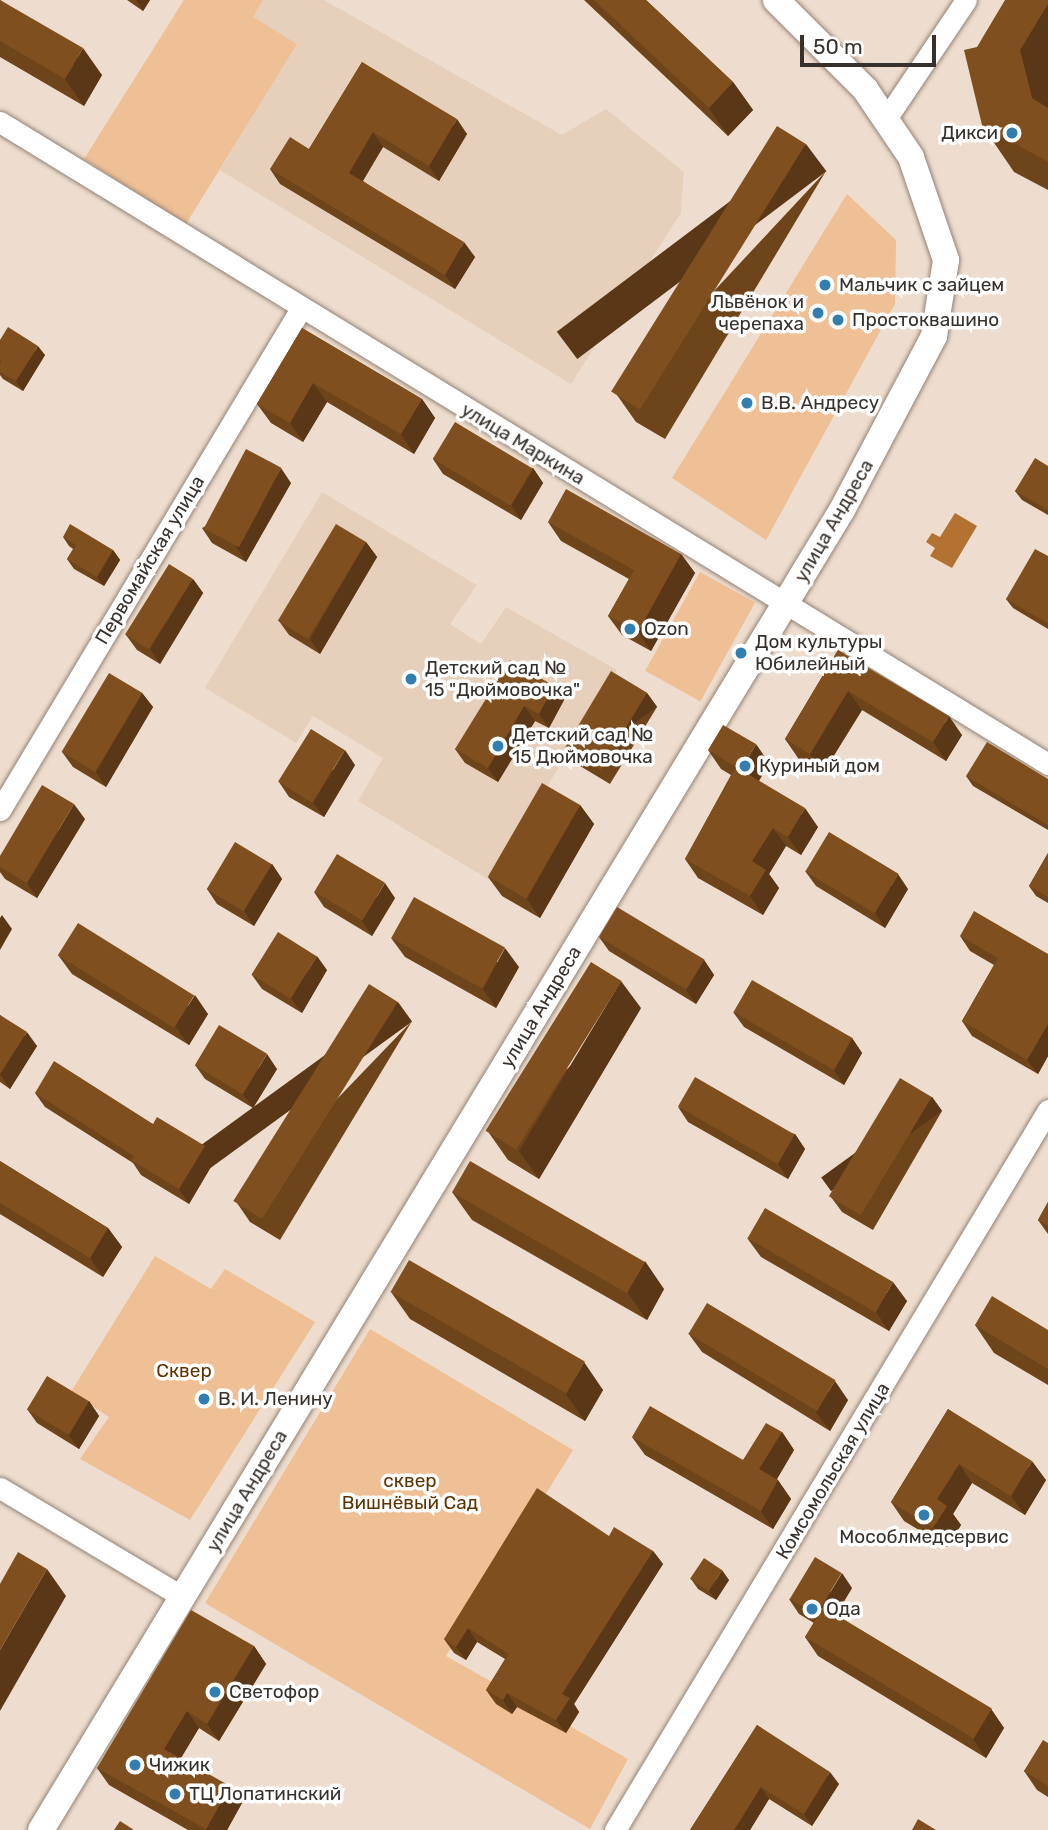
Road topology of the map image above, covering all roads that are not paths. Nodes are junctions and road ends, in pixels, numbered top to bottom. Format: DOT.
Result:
graph roads {
  1 [pos="776,0"];
  2 [pos="966,0"];
  3 [pos="886,119"];
  4 [pos="0,122"];
  5 [pos="300,310"];
  6 [pos="787,603"];
  7 [pos="1048,764"];
  8 [pos="0,810"];
  9 [pos="1048,1110"];
  10 [pos="0,1488"];
  11 [pos="183,1597"];
  12 [pos="41,1830"];
  13 [pos="615,1830"];
  1 -- 3 [label="street, улица Андреса"];
  2 -- 3 [label="street"];
  3 -- 6 [label="street, улица Андреса"];
  4 -- 5 [label="street, улица Маркина"];
  5 -- 6 [label="street, улица Маркина"];
  5 -- 8 [label="street, Первомайская улица"];
  6 -- 7 [label="street, улица Маркина"];
  6 -- 11 [label="street, улица Андреса"];
  9 -- 13 [label="street, Комсомольская улица"];
  10 -- 11 [label="street"];
  11 -- 12 [label="street, улица Андреса"];
}
